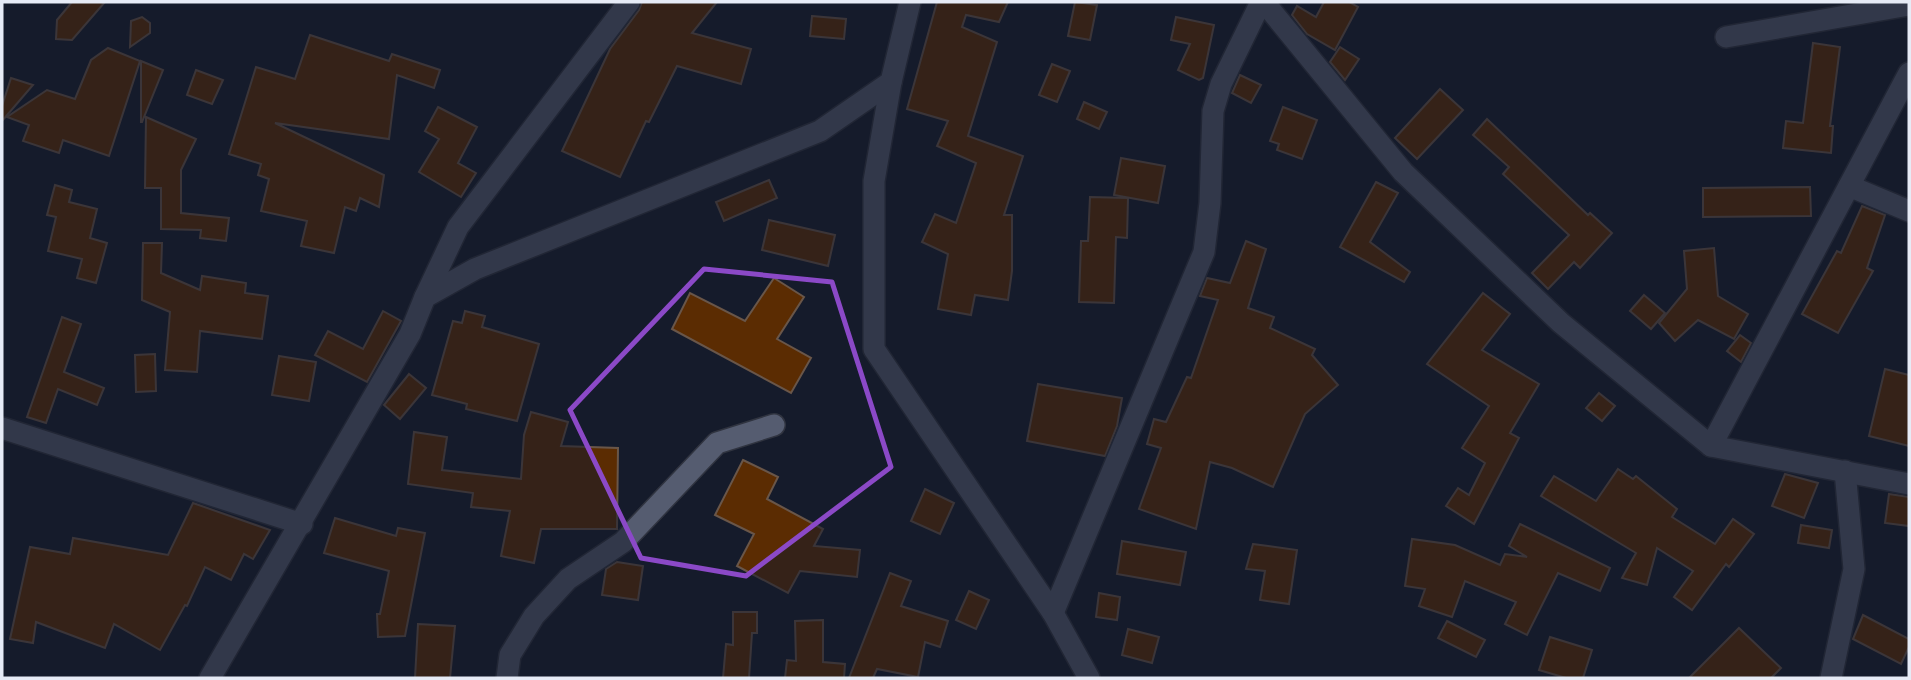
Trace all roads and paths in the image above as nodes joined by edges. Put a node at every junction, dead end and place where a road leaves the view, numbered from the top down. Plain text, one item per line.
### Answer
1 (629, 2) edge
2 (910, 2) edge
3 (1262, 2) edge
4 (1909, 5) edge
5 (1726, 37) dead end
6 (1909, 73) edge
7 (891, 82) junction
8 (1849, 186) junction
9 (1909, 211) edge
10 (425, 297) junction
11 (774, 425) dead end
12 (2, 428) edge
13 (1711, 446) junction
14 (1845, 471) junction
15 (1909, 484) edge
16 (302, 524) junction
17 (1053, 613) junction
18 (210, 678) edge
19 (507, 678) edge
20 (1089, 678) edge
21 (1831, 678) edge

1 - 10 street
2 - 7 street
3 - 13 street
3 - 17 street
4 - 5 street
6 - 8 street
7 - 10 street
7 - 17 street
8 - 9 street
8 - 13 street
10 - 16 street
11 - 19 street
12 - 16 street
13 - 14 street
14 - 15 street
14 - 21 street
16 - 18 street
17 - 20 street

